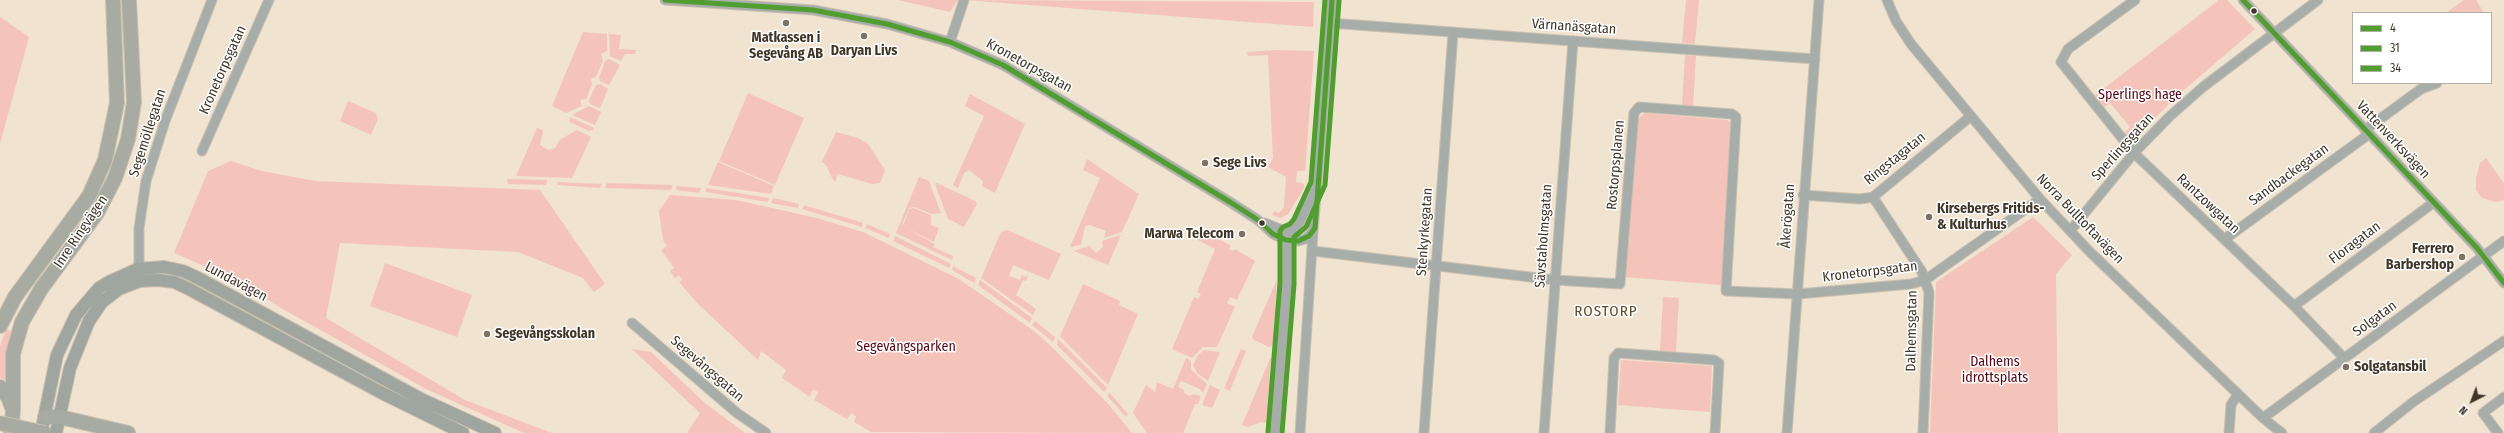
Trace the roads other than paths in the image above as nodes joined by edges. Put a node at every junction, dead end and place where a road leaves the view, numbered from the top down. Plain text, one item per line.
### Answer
1 (113, 0) edge
2 (129, 0) edge
3 (212, 0) edge
4 (269, 0) edge
5 (665, 0) edge
6 (964, 0) edge
7 (1332, 0) edge
8 (1819, 0) edge
9 (1887, 0) edge
10 (2135, 0) edge
11 (2243, 0) edge
12 (2318, 0) edge
13 (737, 2) edge
14 (1330, 23) junction
15 (2273, 32) junction
16 (1453, 33) junction
17 (1573, 41) junction
18 (950, 42) junction
19 (1815, 58) junction
20 (2434, 84) edge
21 (1971, 116) junction
22 (2367, 132) junction
23 (202, 151) dead end
24 (2134, 153) junction
25 (1318, 184) junction
26 (1804, 196) junction
27 (1873, 197) junction
28 (2040, 199) junction
29 (2433, 203) junction
30 (1300, 223) junction
31 (2070, 231) junction
32 (1313, 232) junction
33 (1287, 236) junction
34 (2225, 239) junction
35 (2504, 241) edge
36 (1313, 251) junction
37 (2484, 257) junction
38 (1438, 266) junction
39 (139, 275) junction
40 (1555, 280) junction
41 (1925, 280) junction
42 (2504, 283) edge
43 (1726, 291) joint
44 (1798, 294) junction
45 (2294, 306) junction
46 (632, 323) dead end
47 (0, 326) edge
48 (2504, 341) edge
49 (2344, 358) junction
50 (0, 387) edge
51 (2238, 394) junction
52 (2504, 397) edge
53 (13, 410) junction
54 (45, 417) junction
55 (60, 417) junction
56 (2262, 418) junction
57 (0, 423) edge
58 (11, 433) edge
59 (42, 433) edge
60 (45, 433) edge
61 (56, 433) edge
62 (128, 433) edge
63 (463, 433) edge
64 (495, 433) edge
65 (766, 433) edge
66 (1275, 433) edge
67 (1300, 433) edge
68 (1424, 433) edge
69 (1544, 433) edge
70 (1610, 433) edge
71 (1715, 433) edge
72 (1787, 433) edge
73 (1923, 433) edge
74 (2229, 433) edge
75 (2282, 433) edge
76 (2374, 433) edge
77 (2498, 433) edge

1 - 47 highway, Inre Ringvägen
2 - 53 highway, Inre Ringvägen
3 - 39 street, Segemöllegatan
4 - 23 street, Kronetorpsgatan
5 - 13 street, Kronetorpsgatan
6 - 18 street
7 - 14 street
8 - 19 street, Åkerögatan
9 - 21 street, Norra Bulltoftavägen
10 - 24 street, Rantzowgatan
11 - 15 street, Vattenverksvägen
12 - 15 street, Sperlingsgatan
13 - 18 street, Kronetorpsgatan
14 - 16 street, Värnanäsgatan
14 - 25 street
15 - 22 street, Vattenverksvägen
15 - 24 street, Sperlingsgatan
16 - 17 street, Värnanäsgatan
16 - 38 street, Stenkyrkegatan
17 - 19 street, Värnanäsgatan
17 - 40 street, Sävstaholmsgatan
18 - 33 street, Kronetorpsgatan
19 - 26 street, Åkerögatan
20 - 22 street, Sandbackegatan
21 - 27 street, Ringstagatan
21 - 28 street, Norra Bulltoftavägen
22 - 29 street, Vattenverksvägen
22 - 34 street, Sandbackegatan
24 - 31 street, Sperlingsgatan
24 - 34 street, Rantzowgatan
25 - 30 street
25 - 32 street
26 - 27 street, Ringstagatan
26 - 44 street, Åkerögatan
27 - 41 street, Dalhemsgatan
28 - 31 street, Norra Bulltoftavägen
28 - 41 street, Kronetorpsgatan
29 - 37 street, Vattenverksvägen
29 - 45 street, Floragatan
30 - 32 street
30 - 33 street
31 - 51 street, Norra Bulltoftavägen
32 - 33 street
32 - 36 street
33 - 66 street
34 - 45 street, Rantzowgatan
35 - 37 street, Solgatan
36 - 38 street
36 - 67 street
37 - 42 street, Vattenverksvägen
37 - 49 street, Solgatan
38 - 40 street
38 - 68 street, Stenkyrkegatan
39 - 54 main road, Lundavägen
39 - 55 main road, Lundavägen
39 - 63 main road, Lundavägen
39 - 64 main road, Lundavägen
40 - 43 street, Rostorpsplanen
40 - 69 street, Sävstaholmsgatan
41 - 44 street, Kronetorpsgatan
41 - 73 street, Dalhemsgatan
43 - 44 street, Kronetorpsgatan
44 - 72 street, Åkerögatan
45 - 49 street, Rantzowgatan
46 - 65 street, Segevångsgatan
48 - 76 street
49 - 56 street, Solgatan
50 - 53 highway
51 - 56 street, Norra Bulltoftavägen
51 - 74 street
52 - 77 street
53 - 58 highway, Inre Ringvägen
54 - 55 highway
54 - 59 main road, Lundavägen
55 - 61 main road, Lundavägen
55 - 62 highway
56 - 75 street, Norra Bulltoftavägen
57 - 60 highway, bridge
70 - 71 street

